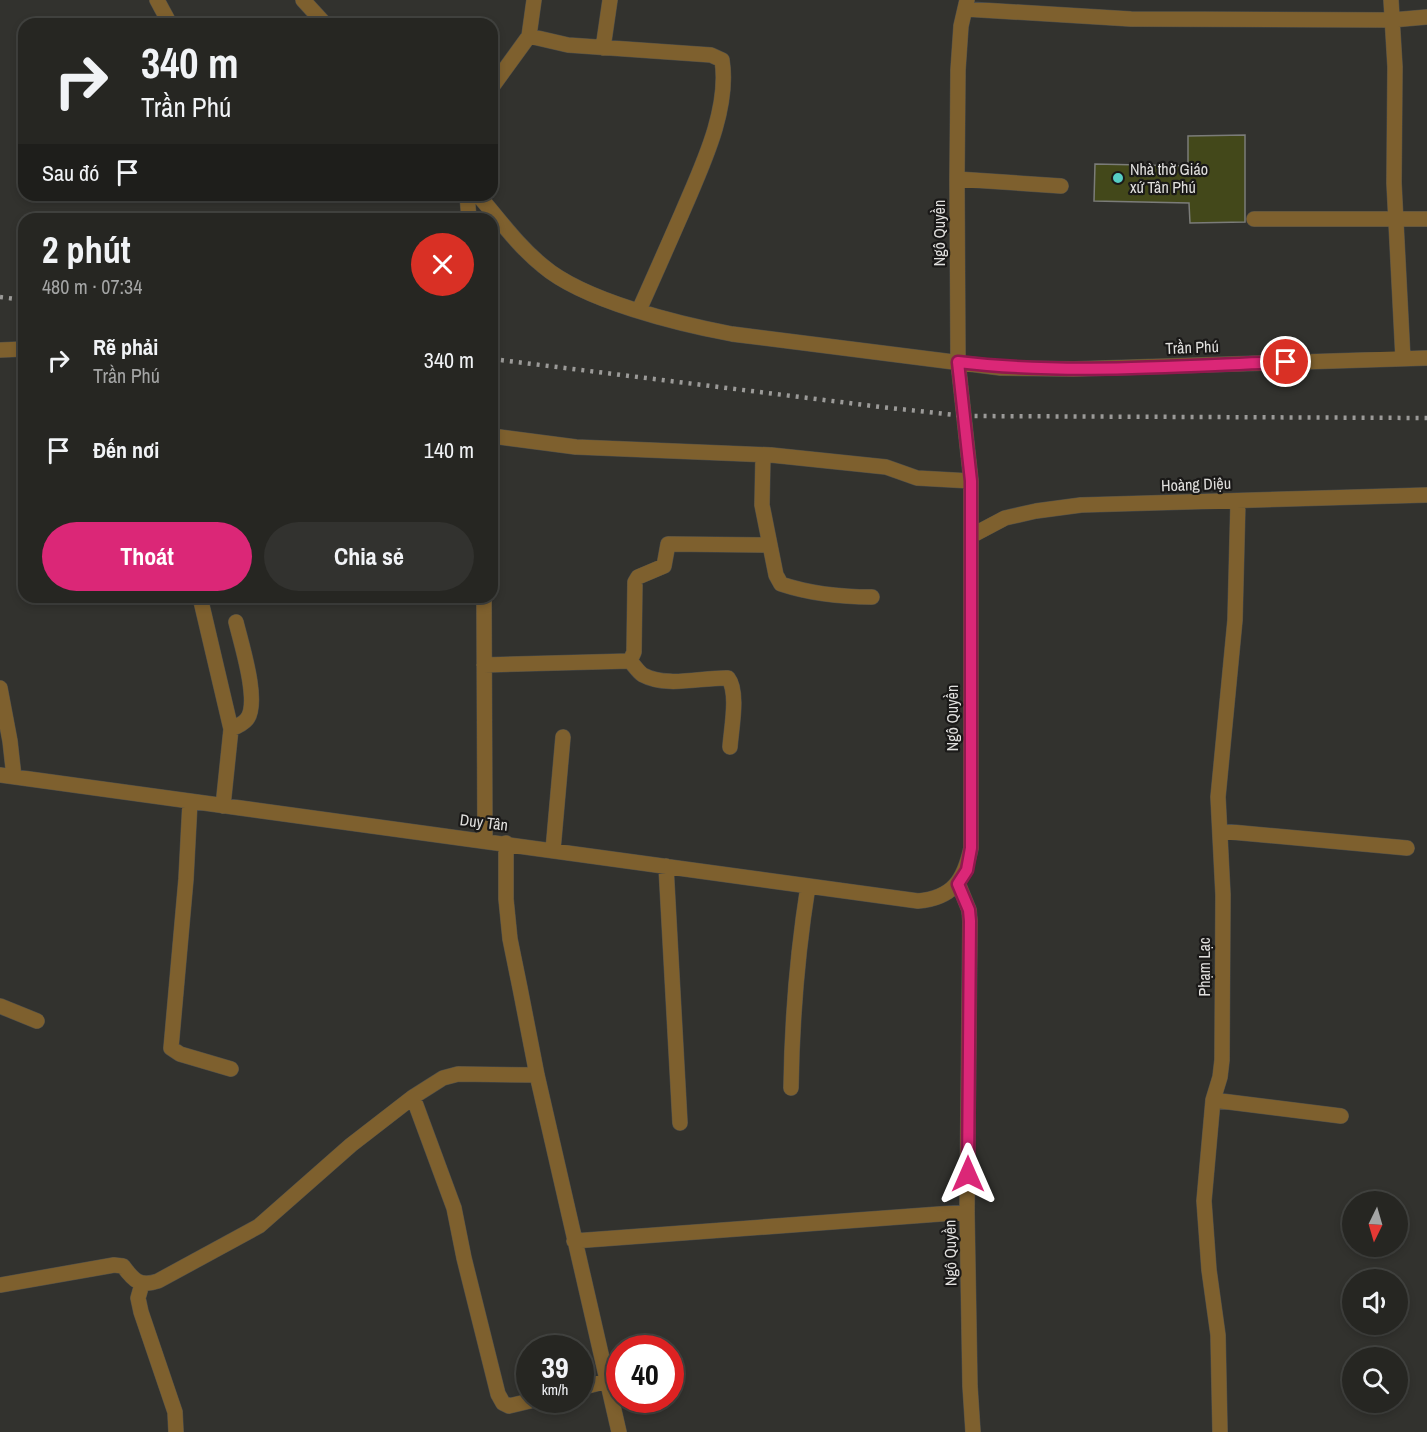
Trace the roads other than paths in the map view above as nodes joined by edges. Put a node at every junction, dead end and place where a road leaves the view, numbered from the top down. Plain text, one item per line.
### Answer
1 (157, 0) edge
2 (303, 0) edge
3 (534, 0) edge
4 (610, 0) edge
5 (1392, 0) edge
6 (966, 4) edge
7 (1427, 17) edge
8 (167, 18) edge
9 (320, 18) edge
10 (1392, 20) junction
11 (529, 36) junction
12 (603, 48) junction
13 (498, 79) edge
14 (957, 179) junction
15 (1061, 186) dead end
16 (484, 201) edge
17 (495, 213) edge
18 (498, 217) edge
19 (1254, 219) dead end
20 (1427, 219) edge
21 (1397, 221) junction
22 (639, 310) junction
23 (18, 349) edge
24 (0, 350) edge
25 (1427, 358) edge
26 (1403, 359) junction
27 (958, 362) junction
28 (498, 437) edge
29 (763, 455) junction
30 (971, 481) junction
31 (1427, 495) edge
32 (1238, 501) junction
33 (971, 536) junction
34 (770, 545) junction
35 (872, 597) dead end
36 (201, 603) edge
37 (484, 603) edge
38 (236, 622) dead end
39 (630, 662) junction
40 (484, 665) junction
41 (0, 688) edge
42 (231, 729) junction
43 (563, 737) dead end
44 (730, 747) dead end
45 (7, 776) edge
46 (190, 802) junction
47 (223, 806) junction
48 (1220, 831) junction
49 (485, 840) junction
50 (506, 843) junction
51 (1407, 848) dead end
52 (553, 850) junction
53 (666, 866) junction
54 (958, 884) junction
55 (808, 886) junction
56 (0, 1006) edge
57 (38, 1021) dead end
58 (231, 1069) dead end
59 (537, 1075) junction
60 (791, 1088) dead end
61 (413, 1097) junction
62 (1214, 1100) junction
63 (1341, 1116) dead end
64 (680, 1123) dead end
65 (967, 1212) junction
66 (574, 1240) junction
67 (142, 1284) junction
68 (0, 1286) edge
69 (606, 1378) edge
70 (516, 1404) edge
71 (614, 1413) edge
72 (176, 1432) edge
73 (619, 1432) edge
74 (973, 1432) edge
75 (1220, 1432) edge

1 - 8 street
2 - 9 street
3 - 11 street
4 - 12 street
5 - 10 street
6 - 10 street
6 - 14 street, Ngô Quyền
7 - 10 street
10 - 21 street
11 - 12 street
11 - 13 street
12 - 22 street
14 - 15 street
14 - 27 street, Ngô Quyền
16 - 17 street, Trần Phú
18 - 22 street, Trần Phú
19 - 21 street
20 - 21 street
21 - 26 street
22 - 27 street, Trần Phú
23 - 24 street
25 - 26 street, Trần Phú
26 - 27 street, Trần Phú
27 - 30 street, Ngô Quyền
28 - 29 street
29 - 30 street
29 - 34 street
30 - 33 street, Ngô Quyền
31 - 32 street, Hoàng Diệu
32 - 33 street, Hoàng Diệu
32 - 48 street, Phạm Lạc
33 - 54 street, Ngô Quyền
34 - 35 street
34 - 39 street
36 - 42 street
37 - 40 street
38 - 42 street
39 - 40 street
39 - 44 street
40 - 49 street
41 - 45 street
42 - 47 street
43 - 52 street
45 - 46 street, Duy Tân
46 - 47 street, Duy Tân
46 - 58 street
47 - 49 street, Duy Tân
48 - 51 street
48 - 62 street, Phạm Lạc
49 - 50 street, Duy Tân
50 - 52 street, Duy Tân
50 - 59 street
52 - 53 street, Duy Tân
53 - 55 street, Duy Tân
53 - 64 street
54 - 55 street, Duy Tân
54 - 65 street, Ngô Quyền
55 - 60 street
56 - 57 street
59 - 61 street
59 - 66 street
61 - 67 street
61 - 70 street
62 - 63 street
62 - 75 street, Phạm Lạc
65 - 66 street
65 - 74 street, Ngô Quyền
66 - 69 street
67 - 68 street
67 - 72 street
71 - 73 street

